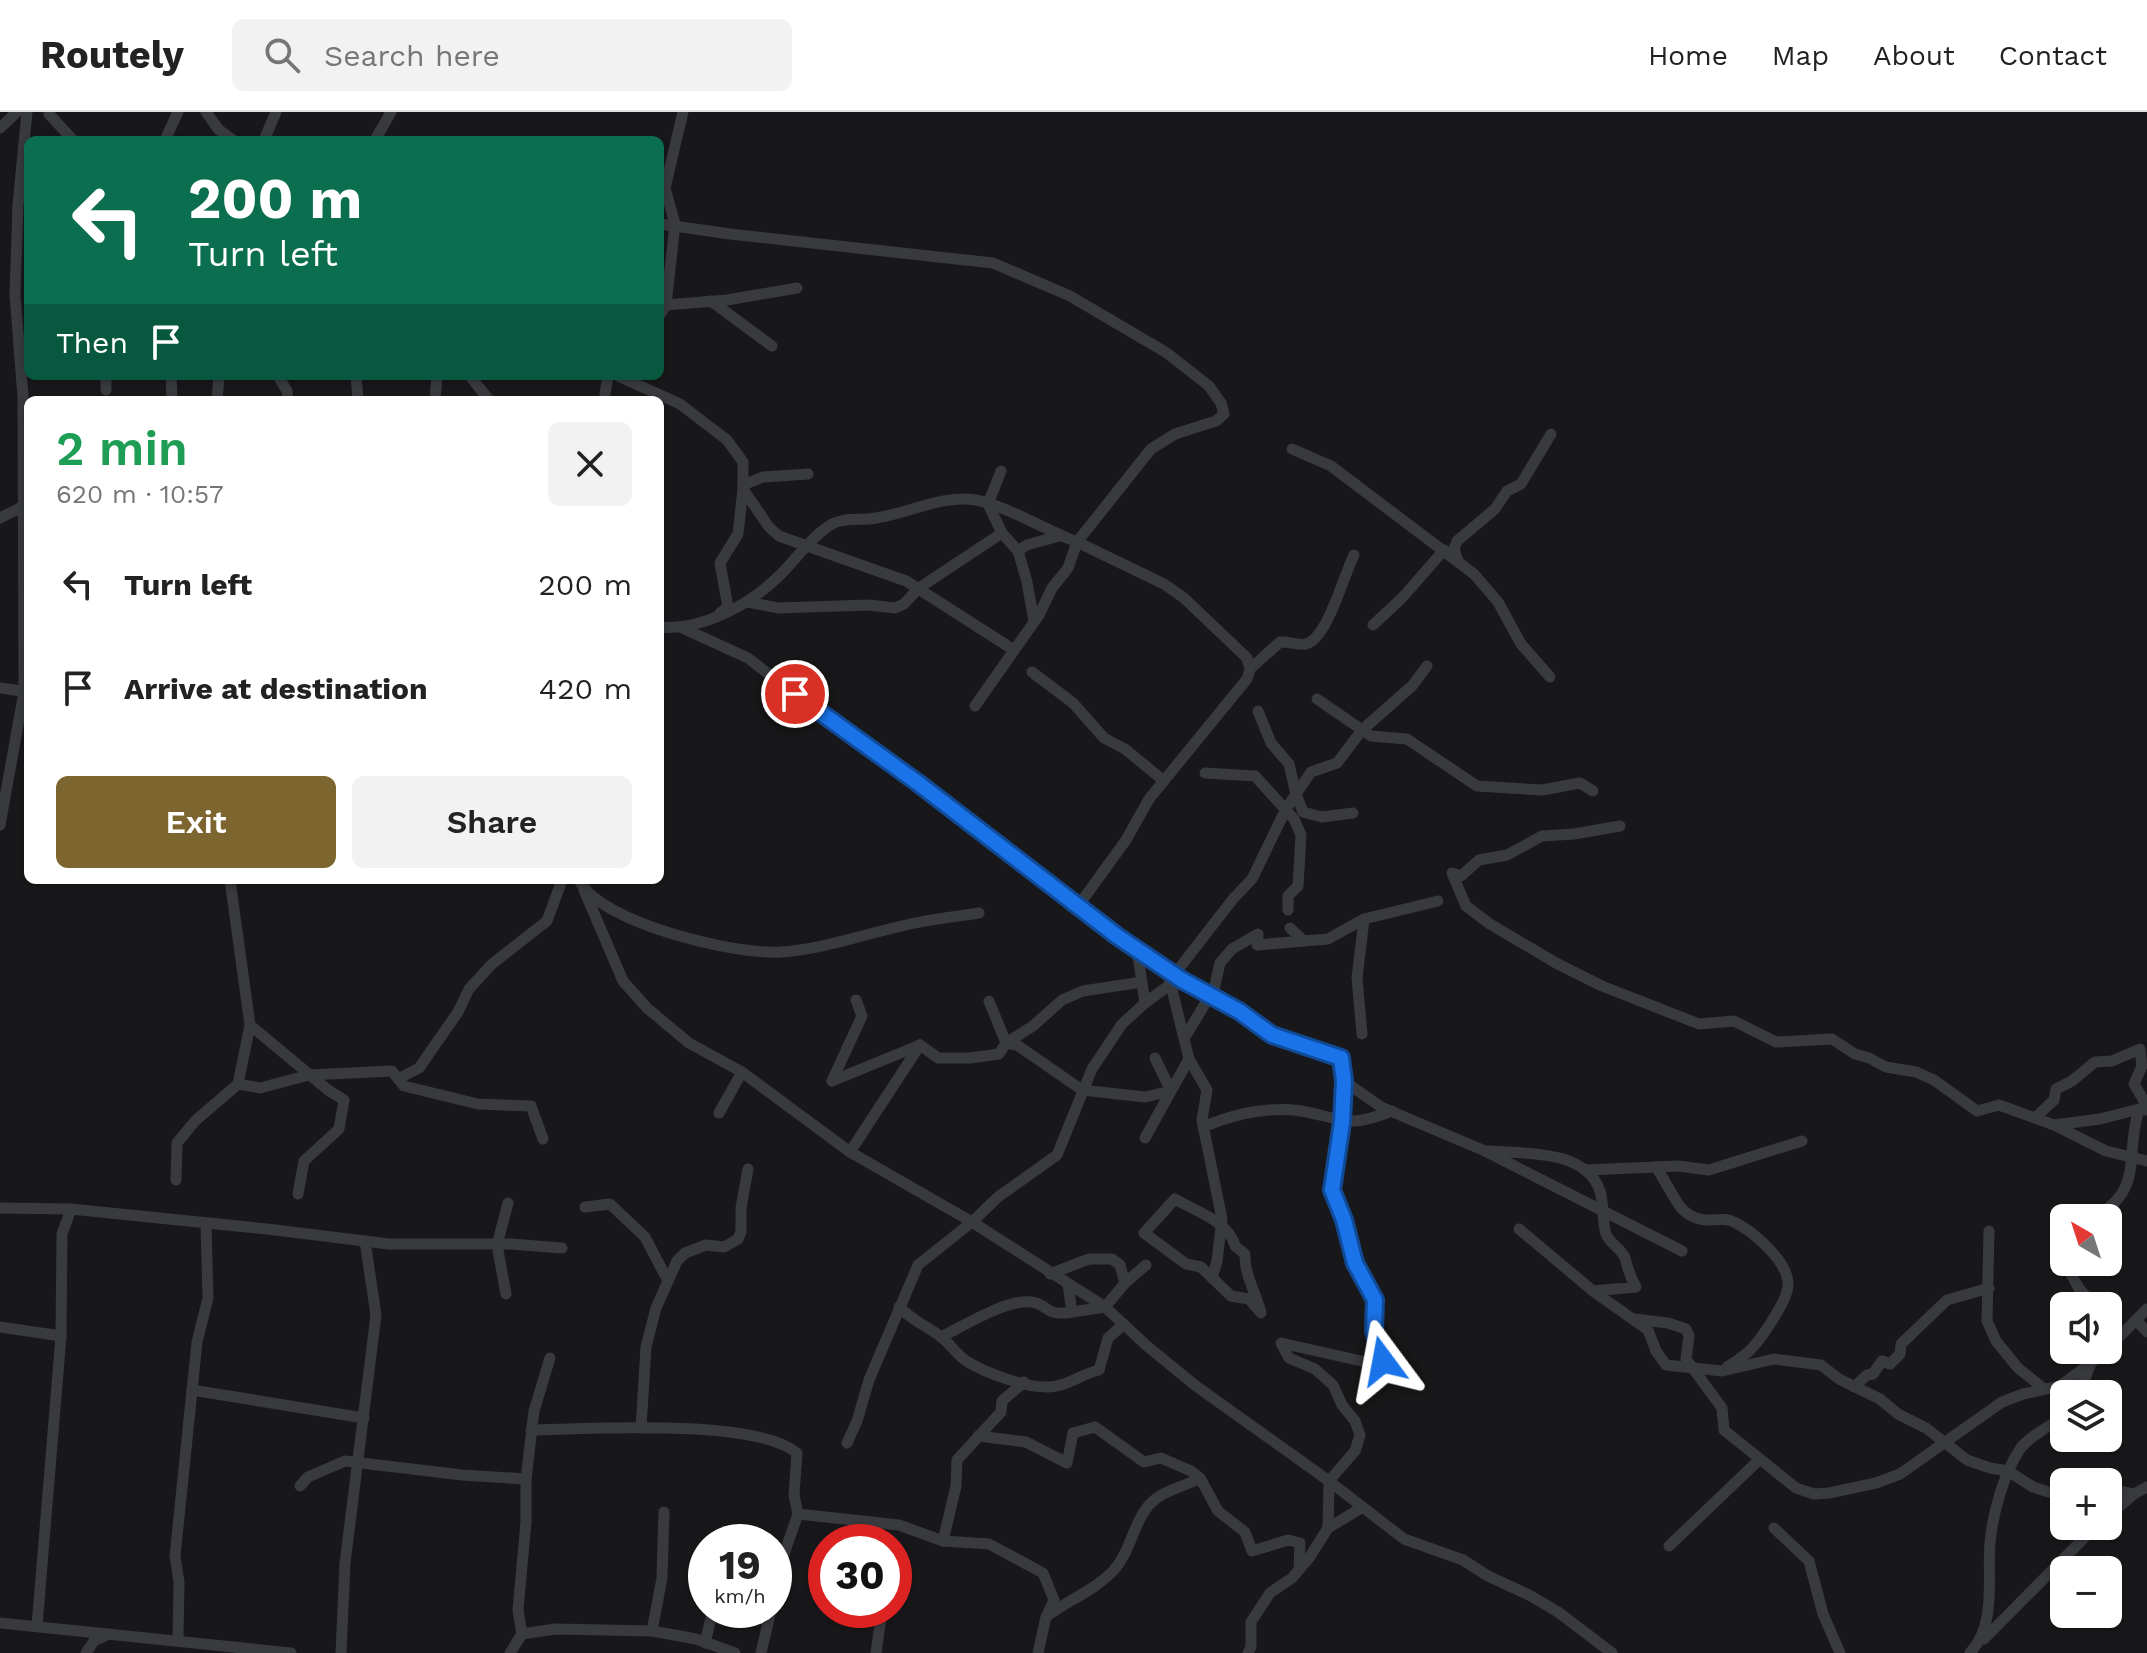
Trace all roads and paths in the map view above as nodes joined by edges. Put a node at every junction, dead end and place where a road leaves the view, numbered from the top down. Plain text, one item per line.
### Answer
1 (17, 112) edge
2 (27, 112) edge
3 (178, 112) edge
4 (206, 112) edge
5 (276, 112) edge
6 (391, 112) edge
7 (683, 112) edge
8 (49, 114) dead end
9 (0, 128) edge
10 (25, 136) edge
11 (69, 136) edge
12 (167, 136) edge
13 (227, 136) edge
14 (266, 136) edge
15 (377, 136) edge
16 (24, 143) edge
17 (664, 199) edge
18 (664, 224) edge
19 (675, 224) junction
20 (797, 288) dead end
21 (711, 301) junction
22 (664, 303) edge
23 (664, 310) edge
24 (772, 346) dead end
25 (106, 380) edge
26 (473, 380) edge
27 (627, 380) edge
28 (106, 390) dead end
29 (486, 396) edge
30 (662, 396) edge
31 (664, 397) edge
32 (24, 418) edge
33 (1551, 434) dead end
34 (1292, 449) dead end
35 (1001, 471) dead end
36 (808, 474) dead end
37 (743, 487) junction
38 (988, 504) junction
39 (24, 506) edge
40 (0, 518) edge
41 (1002, 533) junction
42 (1059, 536) junction
43 (1077, 542) junction
44 (808, 545) junction
45 (1444, 550) junction
46 (1018, 551) junction
47 (1354, 555) dead end
48 (1458, 561) junction
49 (919, 588) junction
50 (747, 602) junction
51 (717, 616) junction
52 (1034, 621) junction
53 (1373, 625) dead end
54 (664, 627) edge
55 (680, 627) junction
56 (1014, 650) junction
57 (1427, 666) dead end
58 (1250, 669) junction
59 (1032, 672) dead end
60 (1550, 677) dead end
61 (0, 688) edge
62 (24, 692) edge
63 (1317, 699) dead end
64 (24, 702) edge
65 (975, 706) dead end
66 (1258, 711) dead end
67 (1362, 730) junction
68 (1205, 773) dead end
69 (1164, 781) junction
70 (1593, 791) dead end
71 (1296, 794) junction
72 (1286, 809) junction
73 (1353, 813) dead end
74 (0, 825) edge
75 (1620, 826) dead end
76 (231, 884) edge
77 (561, 884) edge
78 (581, 885) edge
79 (1084, 898) dead end
80 (1438, 901) dead end
81 (1288, 910) dead end
82 (979, 913) dead end
83 (1364, 919) junction
84 (1290, 928) dead end
85 (1304, 941) junction
86 (1137, 949) junction
87 (1173, 977) junction
88 (1142, 982) junction
89 (1209, 996) junction
90 (856, 1000) dead end
91 (989, 1001) dead end
92 (1145, 1003) junction
93 (250, 1025) junction
94 (1362, 1034) dead end
95 (1185, 1037) junction
96 (1006, 1043) junction
97 (920, 1045) junction
98 (1155, 1058) dead end
99 (1189, 1059) junction
100 (742, 1072) junction
101 (309, 1075) junction
102 (398, 1079) junction
103 (1344, 1081) junction
104 (238, 1084) junction
105 (1082, 1090) junction
106 (1171, 1091) junction
107 (2144, 1108) edge
108 (1392, 1111) junction
109 (719, 1113) dead end
110 (2035, 1118) junction
111 (1342, 1122) junction
112 (2054, 1125) junction
113 (1203, 1127) junction
114 (1145, 1138) dead end
115 (543, 1139) dead end
116 (1802, 1141) dead end
117 (1485, 1151) junction
118 (850, 1152) junction
119 (2134, 1156) junction
120 (2147, 1161) edge
121 (1656, 1167) junction
122 (748, 1169) dead end
123 (1586, 1170) junction
124 (176, 1180) dead end
125 (298, 1194) dead end
126 (508, 1203) dead end
127 (2114, 1204) edge
128 (585, 1207) dead end
129 (0, 1208) edge
130 (71, 1209) junction
131 (1603, 1211) junction
132 (972, 1222) junction
133 (206, 1224) junction
134 (1222, 1225) junction
135 (1519, 1229) dead end
136 (1989, 1231) dead end
137 (365, 1241) junction
138 (497, 1245) junction
139 (562, 1248) dead end
140 (1682, 1251) dead end
141 (657, 1260) junction
142 (677, 1261) junction
143 (1146, 1265) dead end
144 (1050, 1274) junction
145 (1212, 1278) junction
146 (668, 1281) junction
147 (1125, 1283) junction
148 (1068, 1285) junction
149 (1989, 1288) junction
150 (1593, 1291) junction
151 (506, 1294) dead end
152 (899, 1307) junction
153 (1105, 1307) junction
154 (2147, 1309) edge
155 (1072, 1312) junction
156 (1629, 1318) junction
157 (2136, 1320) junction
158 (1124, 1324) junction
159 (0, 1327) edge
160 (2147, 1332) edge
161 (2122, 1334) edge
162 (61, 1336) junction
163 (941, 1337) junction
164 (550, 1358) dead end
165 (2090, 1364) edge
166 (1690, 1366) junction
167 (1722, 1371) junction
168 (1024, 1382) junction
169 (1854, 1387) junction
170 (2043, 1388) junction
171 (192, 1390) junction
172 (364, 1418) junction
173 (2050, 1426) edge
174 (641, 1428) junction
175 (531, 1430) junction
176 (978, 1436) junction
177 (847, 1443) dead end
178 (1945, 1444) junction
179 (1759, 1460) junction
180 (358, 1464) junction
181 (2008, 1471) junction
182 (1200, 1478) junction
183 (526, 1479) junction
184 (1329, 1481) junction
185 (300, 1486) dead end
186 (2147, 1487) edge
187 (2050, 1492) edge
188 (2122, 1492) edge
189 (2134, 1494) junction
190 (2122, 1504) edge
191 (1363, 1507) junction
192 (664, 1512) dead end
193 (798, 1514) junction
194 (1328, 1528) junction
195 (1774, 1528) dead end
196 (792, 1531) edge
197 (2082, 1540) edge
198 (943, 1541) junction
199 (1669, 1546) dead end
200 (1299, 1570) junction
201 (1046, 1617) junction
202 (0, 1623) edge
203 (37, 1626) junction
204 (709, 1628) edge
205 (767, 1628) edge
206 (879, 1628) edge
207 (652, 1631) junction
208 (112, 1633) junction
209 (522, 1634) junction
210 (178, 1640) junction
211 (1981, 1642) junction
212 (705, 1643) junction
213 (232, 1650) edge
214 (86, 1653) edge
215 (291, 1653) edge
216 (341, 1653) edge
217 (510, 1653) edge
218 (735, 1653) edge
219 (761, 1653) edge
220 (876, 1653) edge
221 (1038, 1653) edge
222 (1248, 1653) edge
223 (1612, 1653) edge
224 (1840, 1653) edge
225 (1970, 1653) edge

1 - 9 street
2 - 10 street
3 - 12 street
4 - 13 street
5 - 14 street
6 - 15 street
7 - 17 street
8 - 11 street
16 - 32 street
17 - 19 street
18 - 19 street
19 - 22 street
19 - 43 street
20 - 21 street
21 - 23 street
21 - 24 street
25 - 28 street
26 - 29 street
27 - 30 street
31 - 37 street
33 - 48 street
34 - 45 street
35 - 38 street
36 - 37 street
37 - 44 street
37 - 51 street
38 - 41 street
38 - 42 street
38 - 44 street
39 - 40 street
41 - 46 street
41 - 49 street
42 - 43 street
42 - 46 street
43 - 52 street
43 - 58 street
44 - 49 street
44 - 50 street
45 - 48 street
45 - 53 street
46 - 52 street
47 - 58 street
48 - 60 street
49 - 50 street
49 - 56 street
50 - 51 street
51 - 55 street
52 - 56 street
54 - 55 street
55 - 86 street
56 - 65 street
57 - 67 street
58 - 69 street
59 - 69 street
61 - 62 street
63 - 67 street
64 - 74 street
66 - 71 street
67 - 70 street
67 - 71 street
68 - 72 street
69 - 79 street
71 - 72 street
71 - 73 street
72 - 81 street
72 - 87 street
75 - 110 street
76 - 93 street
77 - 102 street
78 - 82 street
78 - 100 street
80 - 83 street
83 - 85 street
83 - 94 street
84 - 85 street
85 - 89 street
86 - 87 street
86 - 88 street
87 - 89 street
87 - 92 street
87 - 95 street
88 - 92 street
88 - 96 street
89 - 95 street
89 - 103 street
90 - 97 street
91 - 96 street
92 - 105 street
93 - 101 street
93 - 104 street
95 - 99 street
96 - 97 street
96 - 105 street
97 - 118 street
98 - 106 street
99 - 106 street
99 - 113 street
100 - 109 street
100 - 118 street
101 - 102 street
101 - 104 street
101 - 125 street
102 - 115 street
103 - 108 street
103 - 111 street
104 - 124 street
105 - 106 street
105 - 132 street
106 - 114 street
107 - 110 street
107 - 112 street
107 - 119 street
108 - 111 street
108 - 117 street
110 - 112 street
111 - 113 street
111 - 184 street
112 - 119 street
113 - 134 street
116 - 121 street
117 - 123 street
117 - 131 street
118 - 132 street
119 - 120 street
119 - 127 street
121 - 123 street
121 - 167 street
122 - 142 street
123 - 131 street
126 - 138 street
128 - 141 street
129 - 130 street
130 - 133 street
130 - 162 street
131 - 140 street
131 - 150 street
132 - 144 street
132 - 152 street
133 - 137 street
133 - 171 street
134 - 145 street
134 - 145 street
134 - 145 street
135 - 150 street
136 - 149 street
137 - 138 street
137 - 172 street
138 - 139 street
138 - 151 street
141 - 142 street
141 - 146 street
142 - 146 street
143 - 147 street
144 - 147 street
144 - 148 street
146 - 174 street
147 - 153 street
148 - 153 street
148 - 155 street
149 - 169 street
149 - 170 street
150 - 156 street
152 - 163 street
152 - 177 street
153 - 155 street
153 - 158 street
154 - 157 street
155 - 163 street
156 - 166 street
156 - 166 street
157 - 160 street
157 - 161 street
158 - 168 street
158 - 184 street
159 - 162 street
162 - 203 street
163 - 168 street
164 - 175 street
165 - 170 street
166 - 167 street
166 - 179 street
167 - 169 street
168 - 176 street
169 - 178 street
170 - 178 street
171 - 172 street
171 - 210 street
172 - 180 street
173 - 181 street
174 - 175 street
174 - 193 street
175 - 183 street
176 - 182 street
176 - 198 street
178 - 179 street
178 - 181 street
179 - 199 street
180 - 183 street
180 - 185 street
180 - 216 street
181 - 187 street
181 - 211 street
182 - 200 street
182 - 201 street
183 - 209 street
184 - 191 street
184 - 194 street
186 - 189 street
188 - 189 street
189 - 190 street
191 - 194 street
191 - 223 street
192 - 207 street
193 - 196 street
193 - 198 street
194 - 200 street
195 - 224 street
197 - 211 street
198 - 201 street
200 - 222 street
201 - 221 street
202 - 203 street
203 - 208 street
204 - 212 street
205 - 219 street
206 - 220 street
207 - 209 street
207 - 212 street
208 - 210 street
208 - 214 street
209 - 217 street
210 - 213 street
211 - 225 street
212 - 218 street
213 - 215 street

